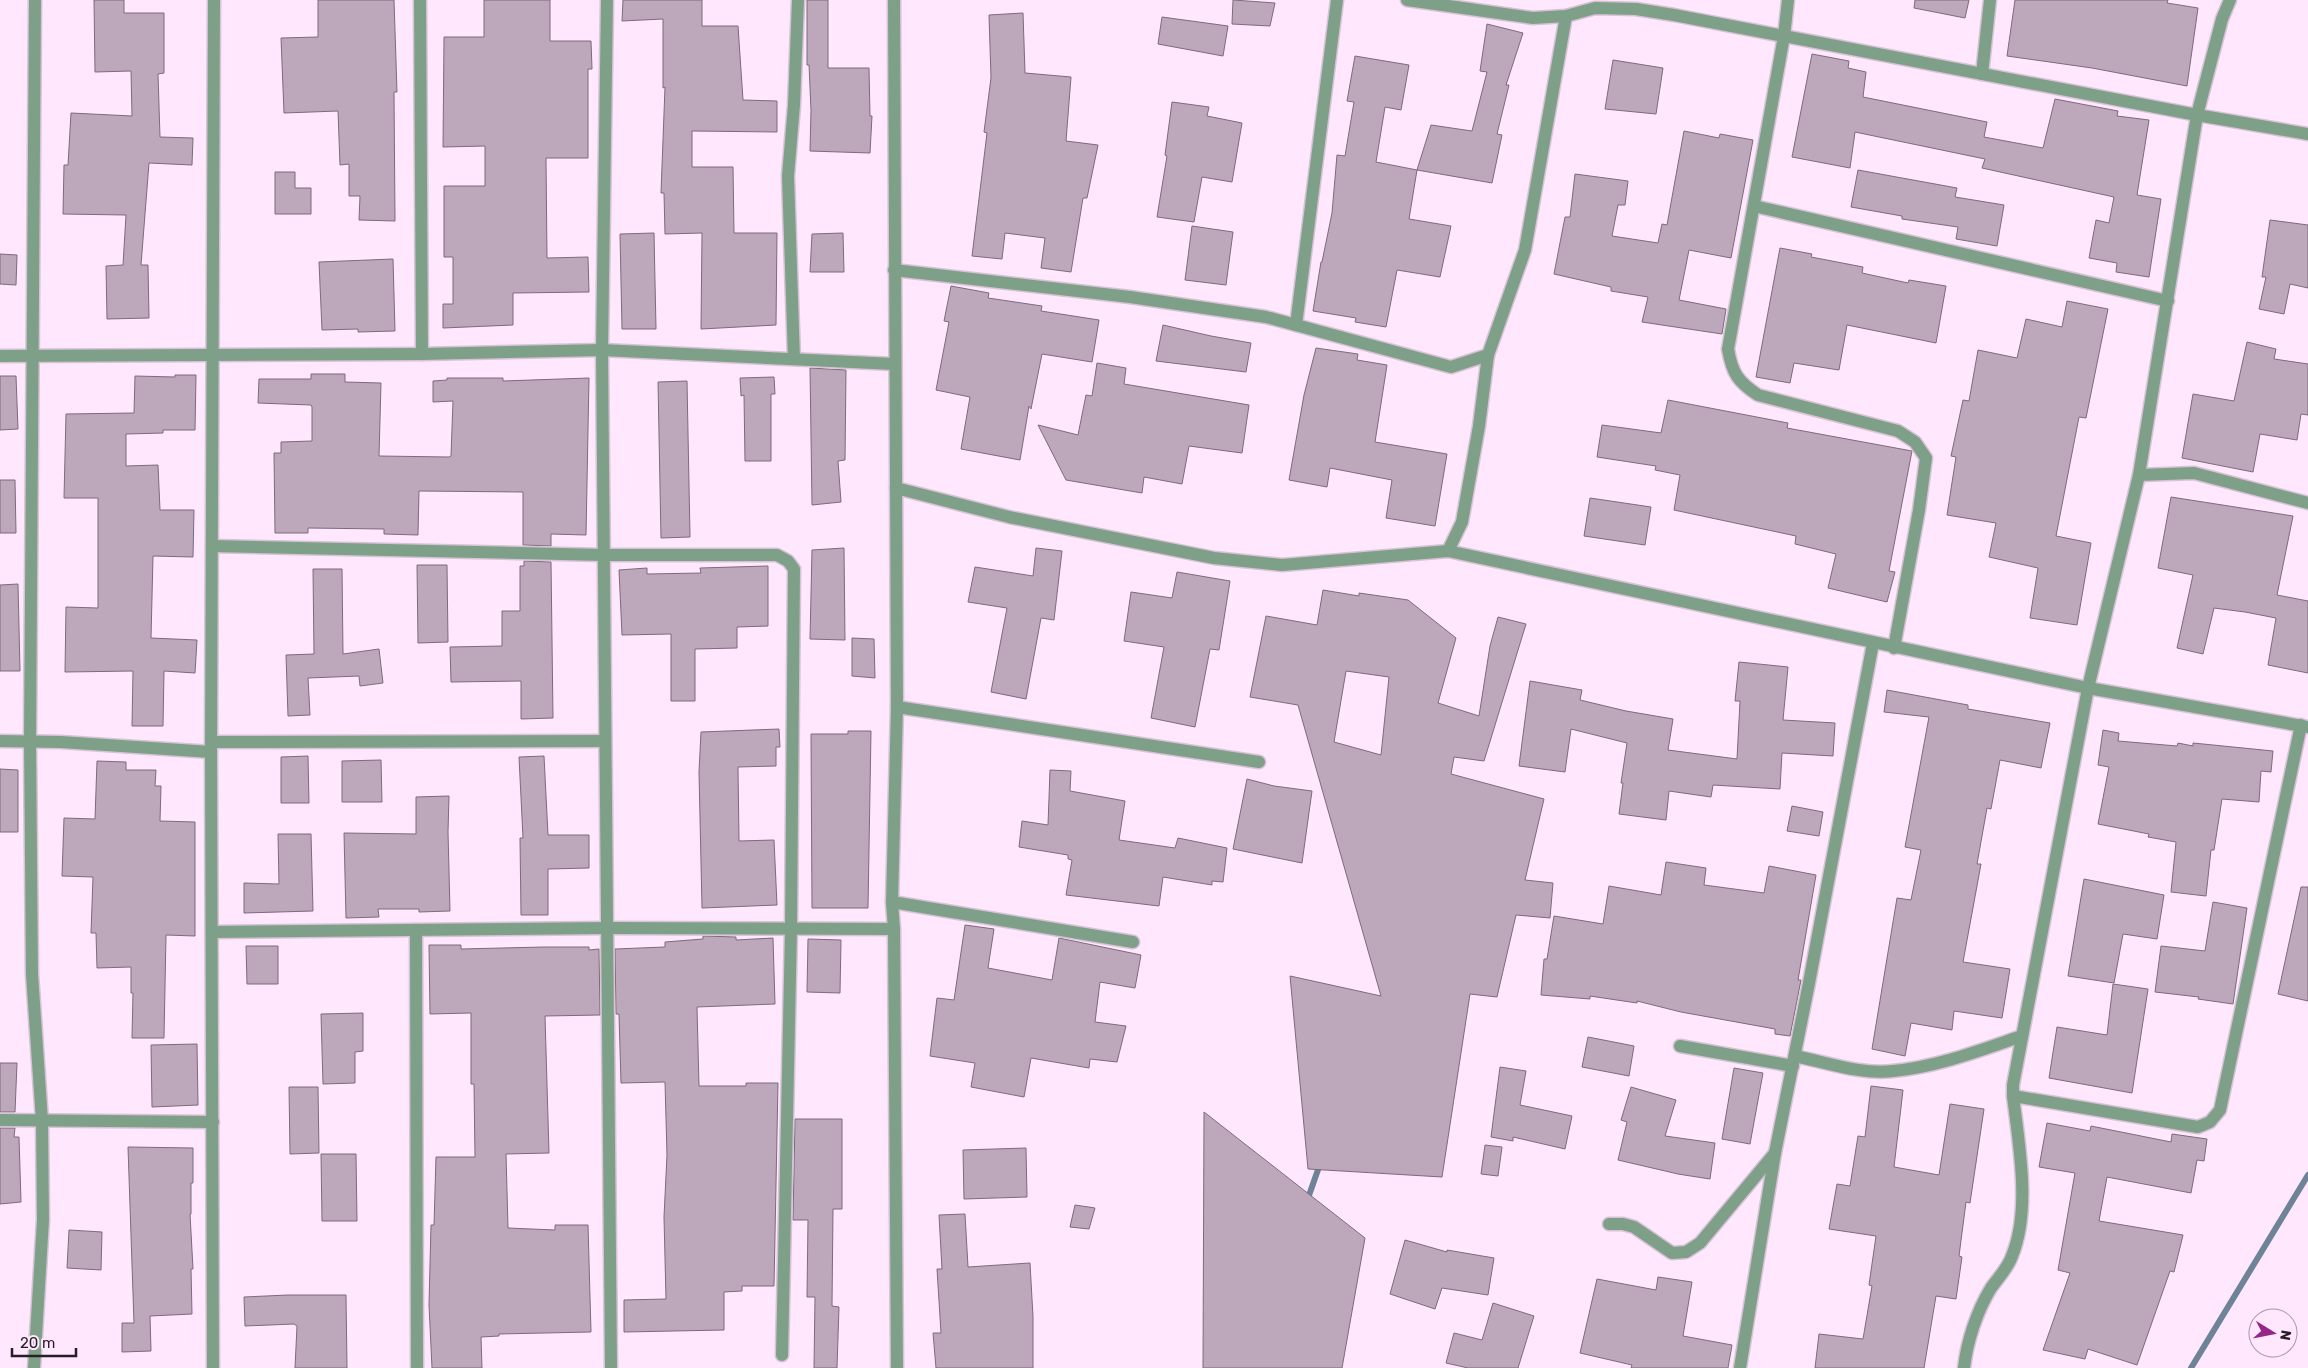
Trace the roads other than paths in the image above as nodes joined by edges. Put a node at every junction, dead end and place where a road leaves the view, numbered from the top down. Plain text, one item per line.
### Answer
1 (35, 0) edge
2 (214, 0) edge
3 (420, 0) edge
4 (606, 0) edge
5 (798, 0) edge
6 (894, 0) edge
7 (1337, 0) edge
8 (1407, 0) edge
9 (1619, 0) edge
10 (1788, 0) edge
11 (1990, 0) edge
12 (2230, 0) edge
13 (1630, 9) junction
14 (1566, 16) junction
15 (1784, 36) junction
16 (1982, 74) junction
17 (2197, 115) junction
18 (2308, 134) edge
19 (1754, 206) junction
20 (894, 270) junction
21 (2168, 301) junction
22 (1296, 325) junction
23 (602, 350) junction
24 (422, 354) junction
25 (1488, 354) junction
26 (0, 356) edge
27 (32, 356) junction
28 (213, 356) junction
29 (794, 359) junction
30 (894, 364) junction
31 (2139, 475) junction
32 (896, 488) junction
33 (2308, 504) edge
34 (212, 546) junction
35 (1448, 550) junction
36 (604, 555) junction
37 (1873, 643) junction
38 (1894, 648) junction
39 (2088, 688) junction
40 (896, 707) junction
41 (2305, 726) edge
42 (0, 741) edge
43 (30, 741) junction
44 (605, 741) junction
45 (211, 747) junction
46 (1259, 762) dead end
47 (892, 902) junction
48 (607, 928) junction
49 (791, 929) junction
50 (894, 929) junction
51 (416, 930) junction
52 (212, 932) junction
53 (1133, 942) dead end
54 (2022, 1036) junction
55 (1680, 1046) dead end
56 (1794, 1061) junction
57 (2013, 1096) junction
58 (0, 1120) edge
59 (42, 1120) junction
60 (213, 1122) junction
61 (1775, 1153) junction
62 (1610, 1224) dead end
63 (782, 1355) dead end
64 (34, 1368) edge
65 (214, 1368) edge
66 (417, 1368) edge
67 (611, 1368) edge
68 (897, 1368) edge
69 (1740, 1368) edge
70 (1964, 1368) edge

1 - 27 street
2 - 28 street
3 - 24 street
4 - 23 street
5 - 29 street
6 - 20 street
7 - 22 street
8 - 14 street
9 - 13 street
10 - 15 street
11 - 16 street
12 - 17 street
13 - 14 street
13 - 15 street
14 - 25 street
15 - 16 street
15 - 19 street
16 - 17 street
17 - 18 street
17 - 21 street
19 - 21 street
19 - 38 street
20 - 22 street
20 - 30 street
21 - 31 street
22 - 25 street
23 - 24 street
23 - 29 street
23 - 36 street
24 - 28 street
25 - 35 street
26 - 27 street
27 - 28 street
27 - 43 street
28 - 34 street
29 - 30 street
30 - 32 street
31 - 33 street
31 - 39 street
32 - 35 street
32 - 40 street
34 - 36 street
34 - 45 street
35 - 37 street
36 - 44 street
36 - 49 street
37 - 38 street
37 - 56 street
38 - 39 street
39 - 41 street
39 - 54 street
40 - 46 street
40 - 47 street
41 - 57 street
42 - 43 street
43 - 45 street
43 - 59 street
44 - 45 street
44 - 48 street
45 - 52 street
47 - 50 street
47 - 53 street
48 - 49 street
48 - 51 street
48 - 67 street
49 - 50 street
49 - 63 street
50 - 68 street
51 - 52 street
51 - 66 street
52 - 60 street
54 - 56 street
54 - 57 street
55 - 56 street
56 - 61 street
57 - 70 street
58 - 59 street
59 - 60 street
59 - 64 street
60 - 65 street
61 - 62 street
61 - 69 street

